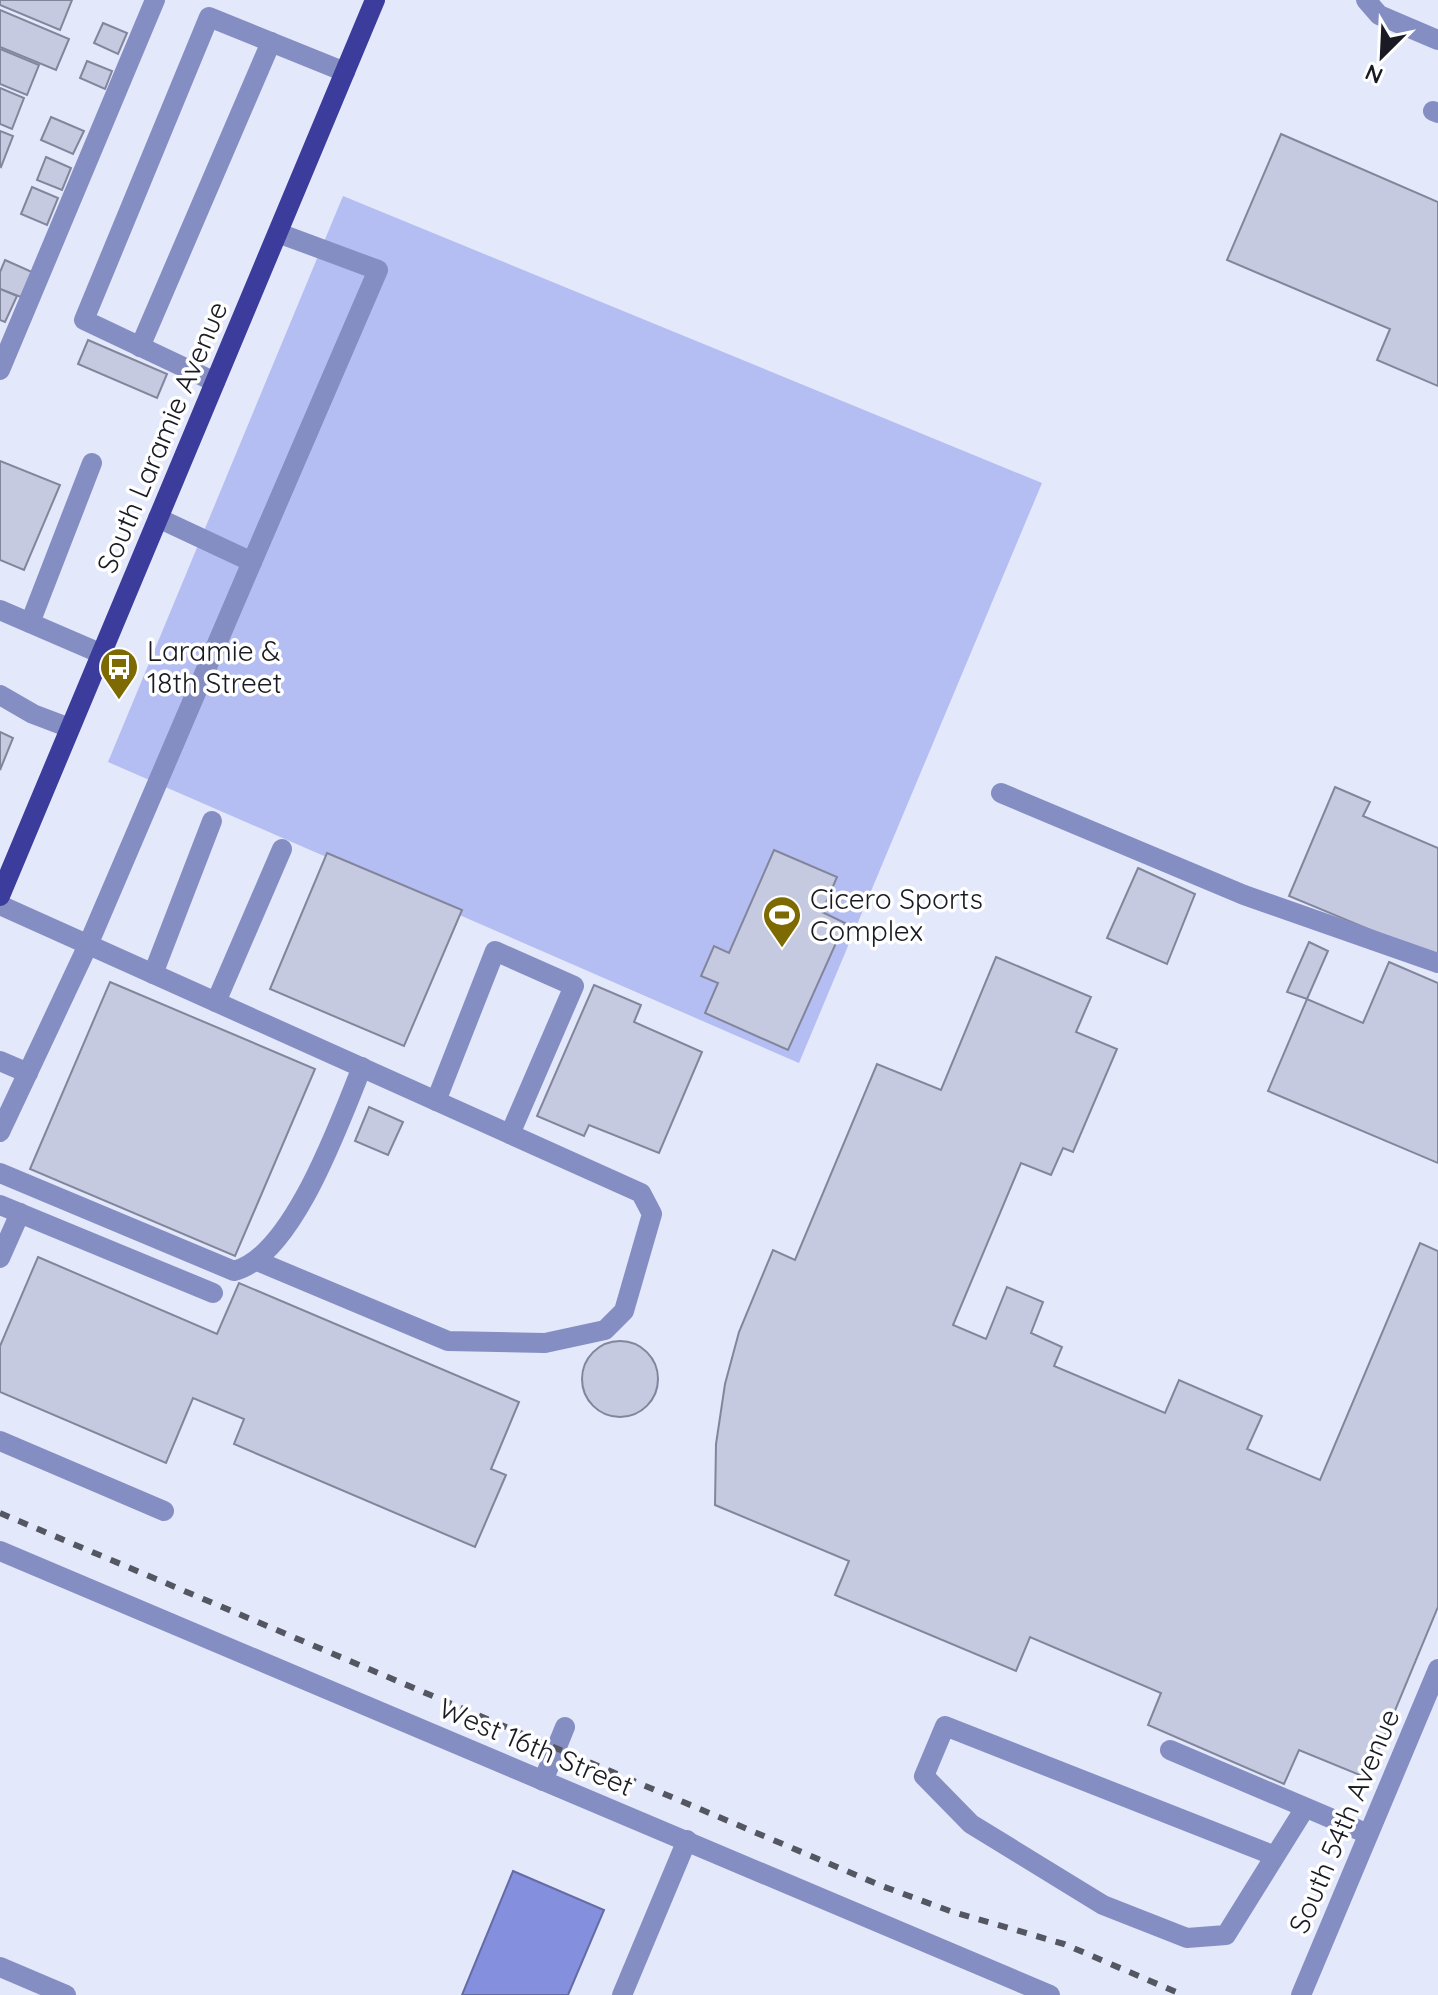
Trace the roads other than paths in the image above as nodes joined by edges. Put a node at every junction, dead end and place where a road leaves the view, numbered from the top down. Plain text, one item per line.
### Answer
1 (155, 0) edge
2 (375, 0) edge
3 (1366, 0) edge
4 (1438, 40) edge
5 (271, 42) junction
6 (345, 72) junction
7 (278, 233) junction
8 (140, 347) junction
9 (0, 370) edge
10 (215, 382) junction
11 (92, 463) dead end
12 (158, 518) junction
13 (252, 562) junction
14 (0, 610) edge
15 (30, 623) junction
16 (102, 654) junction
17 (0, 695) edge
18 (70, 728) junction
19 (1001, 793) dead end
20 (212, 821) dead end
21 (282, 849) dead end
22 (0, 896) edge
23 (0, 905) edge
24 (88, 945) junction
25 (1438, 963) edge
26 (153, 974) junction
27 (216, 1002) junction
28 (0, 1061) edge
29 (362, 1067) junction
30 (28, 1073) junction
31 (436, 1101) junction
32 (0, 1132) edge
33 (510, 1134) junction
34 (0, 1173) edge
35 (0, 1205) edge
36 (20, 1213) junction
37 (0, 1258) edge
38 (257, 1261) junction
39 (213, 1293) dead end
40 (0, 1441) edge
41 (164, 1511) dead end
42 (0, 1551) edge
43 (1438, 1669) edge
44 (565, 1727) dead end
45 (1170, 1750) dead end
46 (543, 1781) junction
47 (1305, 1808) junction
48 (1368, 1834) junction
49 (687, 1840) junction
50 (1275, 1856) junction
51 (0, 1967) edge
52 (66, 1995) edge
53 (622, 1995) edge
54 (1050, 1995) edge
55 (1301, 1995) edge

1 - 9 street
2 - 6 main road, South Laramie Avenue
3 - 4 street
5 - 6 street
5 - 8 street
5 - 8 street
6 - 7 main road, South Laramie Avenue
7 - 10 main road, South Laramie Avenue
7 - 13 street
8 - 10 street
10 - 12 main road, South Laramie Avenue
11 - 15 street
12 - 13 street
12 - 16 main road, South Laramie Avenue
13 - 24 street
14 - 15 street
15 - 16 street
16 - 18 main road, South Laramie Avenue
17 - 18 street
18 - 22 main road, South Laramie Avenue
19 - 25 street
20 - 26 street
21 - 27 street
23 - 24 street
24 - 26 street
24 - 30 street
26 - 27 street
27 - 29 street
28 - 30 street
29 - 31 street
29 - 38 street
30 - 32 street
31 - 33 street
31 - 33 street
33 - 38 street
34 - 38 street
35 - 36 street
36 - 37 street
36 - 39 street
40 - 41 street
42 - 46 street, West 16th Street
43 - 48 street, South 54th Avenue
44 - 46 street
45 - 47 street
46 - 49 street, West 16th Street
47 - 48 street
47 - 50 street
48 - 55 street, South 54th Avenue
49 - 53 street
49 - 54 street, West 16th Street
50 - 50 street
51 - 52 street

